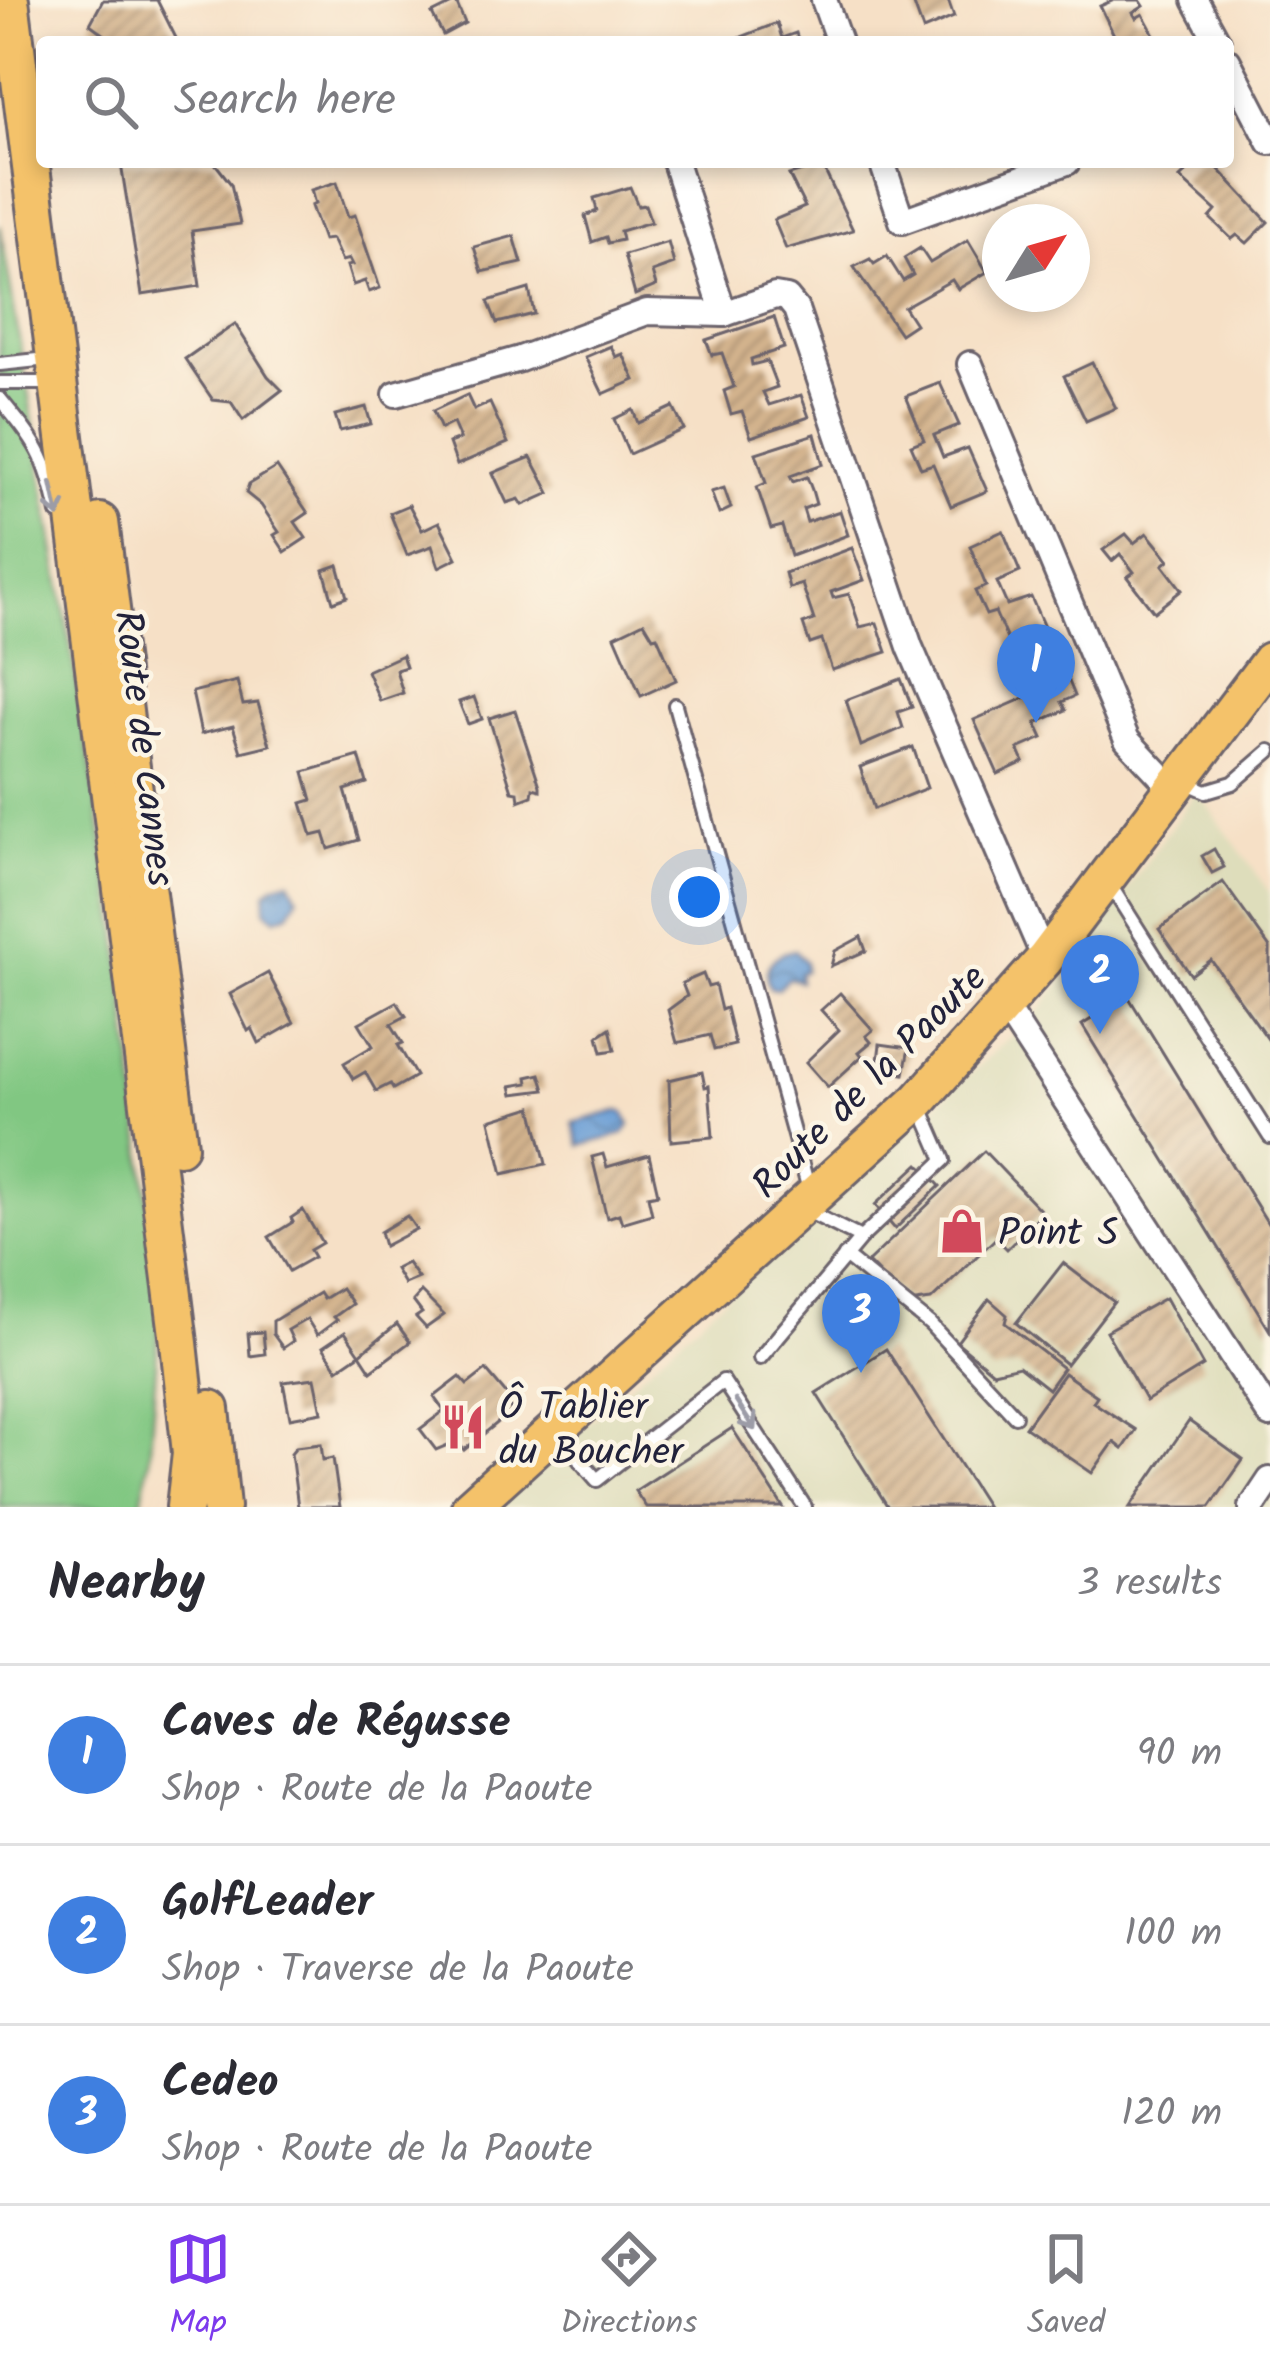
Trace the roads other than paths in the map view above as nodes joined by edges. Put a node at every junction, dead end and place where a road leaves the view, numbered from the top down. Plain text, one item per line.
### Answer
1 (10, 0) edge
2 (31, 0) edge
3 (824, 0) edge
4 (1195, 0) edge
5 (837, 36) edge
6 (1215, 36) edge
7 (32, 59) edge
8 (1234, 73) edge
9 (36, 92) edge
10 (1270, 142) edge
11 (45, 168) edge
12 (46, 168) edge
13 (677, 168) edge
14 (884, 168) edge
15 (1049, 168) edge
16 (724, 314) junction
17 (0, 364) edge
18 (970, 364) dead end
19 (63, 370) junction
20 (0, 383) edge
21 (396, 394) dead end
22 (0, 399) edge
23 (88, 633) junction
24 (1270, 661) edge
25 (122, 686) junction
26 (675, 706) dead end
27 (1270, 751) edge
28 (1178, 785) junction
29 (128, 830) junction
30 (1106, 879) junction
31 (1045, 958) junction
32 (1005, 1006) junction
33 (919, 1100) junction
34 (1270, 1137) edge
35 (807, 1204) junction
36 (860, 1238) junction
37 (845, 1256) junction
38 (760, 1358) dead end
39 (1270, 1415) edge
40 (1016, 1416) dead end
41 (555, 1431) junction
42 (1270, 1480) edge
43 (483, 1503) edge
44 (185, 1507) edge
45 (220, 1507) edge
46 (805, 1507) edge
47 (1252, 1507) edge

1 - 7 main road, Route de Cannes
2 - 7 main road, Route de Cannes
3 - 5 street
4 - 6 street
7 - 9 main road, Route de Cannes
8 - 10 street
11 - 19 main road, Route de Cannes
12 - 25 main road, Route de Cannes
13 - 16 street
14 - 15 street
16 - 21 street
16 - 31 street
17 - 19 lane
18 - 28 street
19 - 20 lane
19 - 23 main road, Route de Cannes
19 - 25 main road
22 -> 23 lane
23 - 29 main road, Route de Cannes
24 - 28 main road, Route de la Paoute
25 - 29 main road, Route de Cannes
26 - 35 lane
27 - 28 lane
28 - 30 main road, Route de la Paoute
29 - 44 main road, Route de Cannes
29 - 45 main road, Route de Cannes
30 - 31 main road, Route de la Paoute
30 - 34 lane
31 - 32 main road, Route de la Paoute
32 - 33 main road, Route de la Paoute
32 - 39 street
33 - 35 main road, Route de la Paoute
33 - 36 lane
35 - 36 lane
35 - 41 main road, Route de la Paoute
36 - 37 lane
37 - 38 lane
37 - 40 lane
41 - 43 main road, Route de la Paoute
41 -> 46 lane
42 - 47 street

